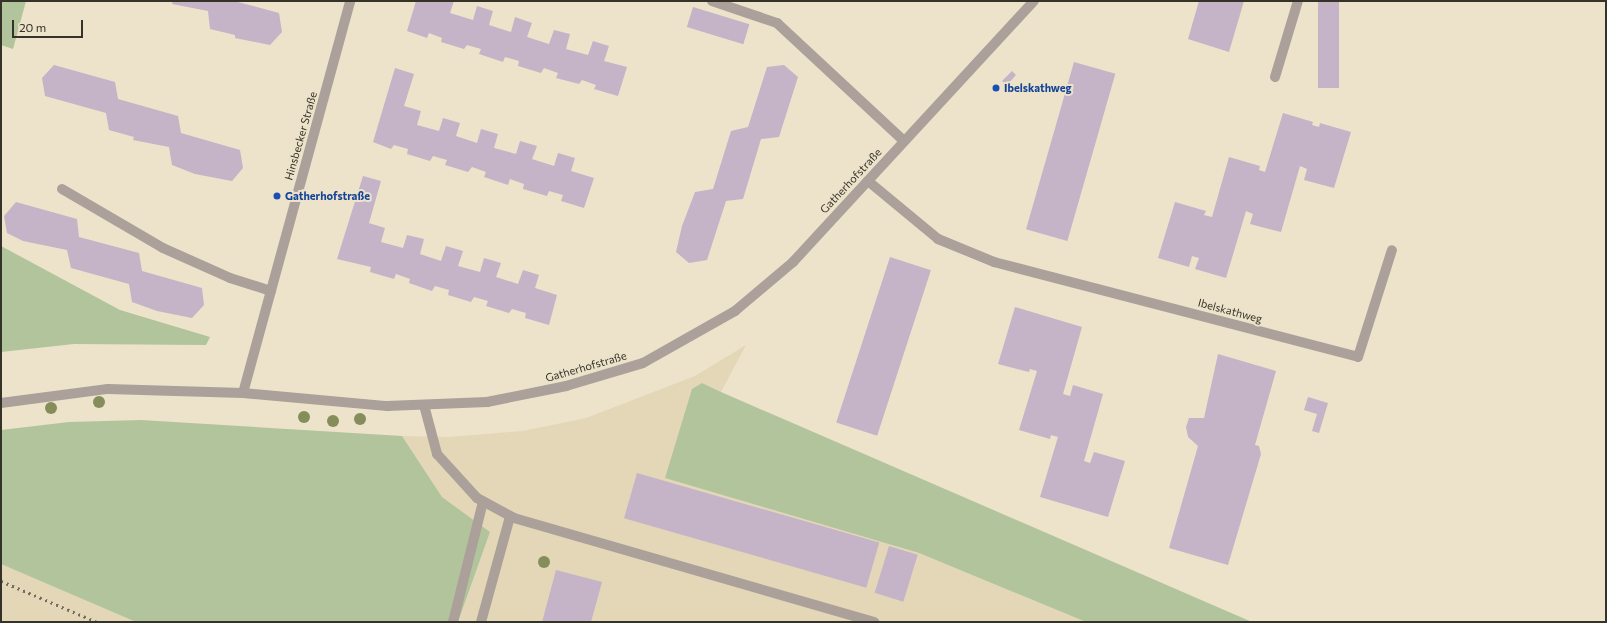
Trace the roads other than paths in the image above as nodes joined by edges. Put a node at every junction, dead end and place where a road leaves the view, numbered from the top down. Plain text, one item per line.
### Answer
1 (350, 1) edge
2 (712, 1) edge
3 (1034, 1) edge
4 (1298, 1) edge
5 (1275, 77) dead end
6 (904, 140) junction
7 (868, 181) junction
8 (62, 189) dead end
9 (1392, 250) dead end
10 (271, 291) junction
11 (243, 393) junction
12 (1, 403) edge
13 (424, 405) junction
14 (483, 502) junction
15 (510, 517) junction
16 (452, 622) edge
17 (482, 622) edge
18 (874, 622) edge

1 - 10 street, Hinsbecker Straße
2 - 6 street
3 - 6 street, Gatherhofstraße
4 - 5 street
6 - 7 street, Gatherhofstraße
7 - 9 street, Ibelskathweg
7 - 13 street, Gatherhofstraße
8 - 10 street
10 - 11 street, Hinsbecker Straße
11 - 12 street, Gatherhofstraße
11 - 13 street, Gatherhofstraße
13 - 14 street
14 - 15 street
14 - 16 street
15 - 17 street
15 - 18 street

